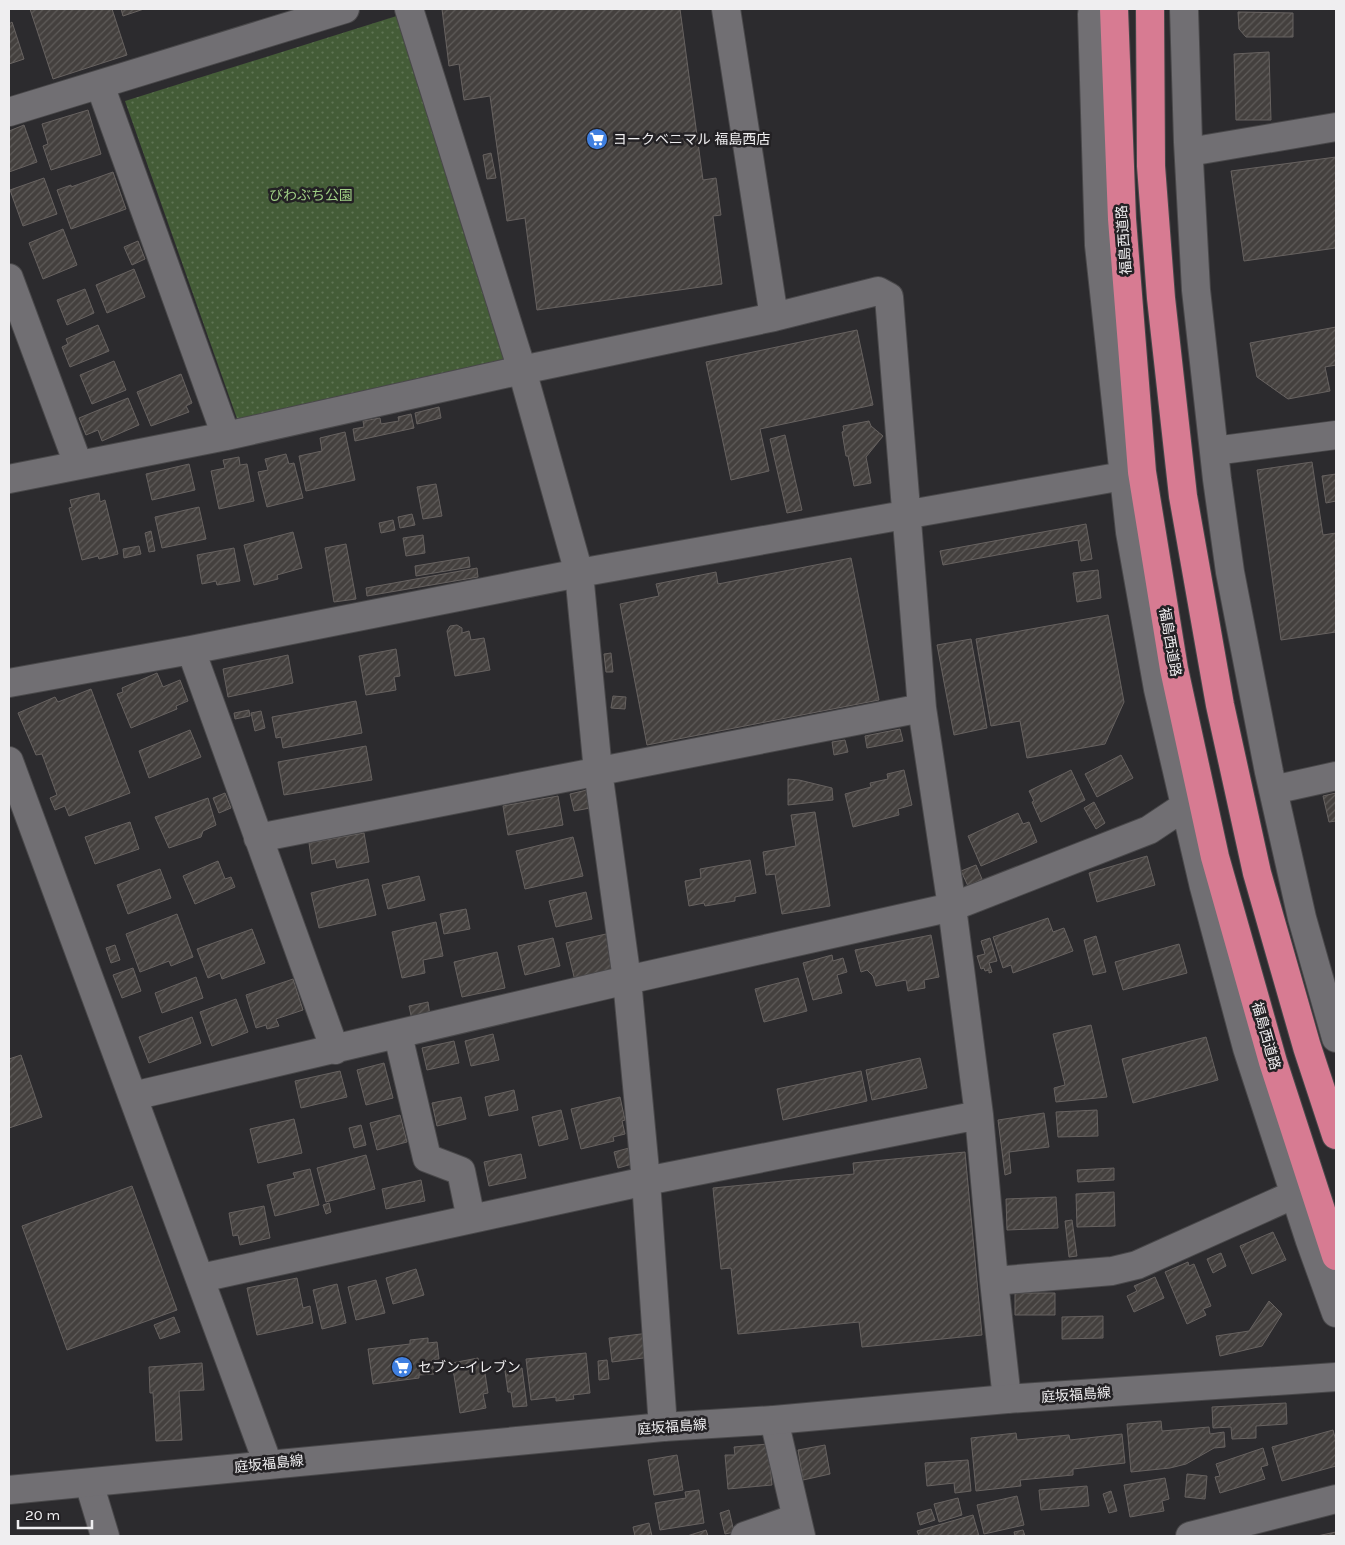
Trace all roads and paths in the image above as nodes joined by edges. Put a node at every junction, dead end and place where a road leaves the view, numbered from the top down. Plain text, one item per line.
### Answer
1 (345, 9) edge
2 (409, 9) edge
3 (726, 9) edge
4 (1095, 9) edge
5 (1114, 9) edge
6 (1150, 9) edge
7 (1184, 9) edge
8 (100, 85) junction
9 (9, 112) edge
10 (1336, 127) edge
11 (1188, 152) junction
12 (9, 278) edge
13 (774, 317) junction
14 (522, 370) junction
15 (226, 436) junction
16 (1336, 436) edge
17 (1214, 451) junction
18 (78, 464) junction
19 (1123, 476) junction
20 (9, 479) edge
21 (907, 514) junction
22 (579, 573) junction
23 (191, 650) junction
24 (9, 683) edge
25 (922, 708) junction
26 (9, 761) edge
27 (598, 771) junction
28 (1336, 776) edge
29 (1274, 790) junction
30 (1186, 806) junction
31 (258, 838) junction
32 (952, 907) junction
33 (627, 980) junction
34 (398, 1035) junction
35 (1336, 1038) edge
36 (335, 1050) junction
37 (133, 1096) junction
38 (979, 1114) junction
39 (1336, 1135) edge
40 (646, 1181) junction
41 (1295, 1194) junction
42 (471, 1219) junction
43 (1336, 1256) edge
44 (201, 1278) junction
45 (994, 1281) junction
46 (1336, 1313) edge
47 (1336, 1376) edge
48 (1007, 1399) junction
49 (774, 1420) junction
50 (663, 1427) junction
51 (268, 1464) junction
52 (89, 1483) junction
53 (9, 1490) edge
54 (1336, 1499) edge
55 (798, 1527) edge
56 (106, 1536) edge
57 (745, 1536) edge
58 (1190, 1536) edge

1 - 8 street
2 - 14 street
3 - 13 street
4 - 19 street
5 - 43 highway, 福島西道路
6 - 39 highway
7 - 11 street
8 - 9 street
8 - 15 street
10 - 11 street
11 - 17 street
12 - 18 street
13 - 14 street
13 - 21 street
14 - 15 street
14 - 22 street
15 - 18 street
16 - 17 street
17 - 29 street
18 - 20 street
19 - 21 street
19 - 30 street
21 - 22 street
21 - 25 street
22 - 23 street
22 - 27 street
23 - 24 street
23 - 31 street
25 - 27 street
25 - 32 street
26 - 37 street
27 - 31 street
27 - 33 street
28 - 29 street
29 - 35 street
30 - 32 street
30 - 41 street
31 - 36 street
32 - 33 street
32 - 38 street
33 - 34 street
33 - 40 street
34 - 36 street
34 - 42 street
36 - 37 street
37 - 44 street
38 - 40 street
38 - 45 street
40 - 42 street
40 - 50 street
41 - 45 street
41 - 46 street
42 - 44 street
44 - 51 street
45 - 48 street
47 - 48 street, 庭坂福島線
48 - 49 street, 庭坂福島線
49 - 50 street, 庭坂福島線
49 - 55 street
50 - 51 street, 庭坂福島線
51 - 52 street, 庭坂福島線
52 - 53 street, 庭坂福島線
52 - 56 street
54 - 58 street
55 - 57 street

